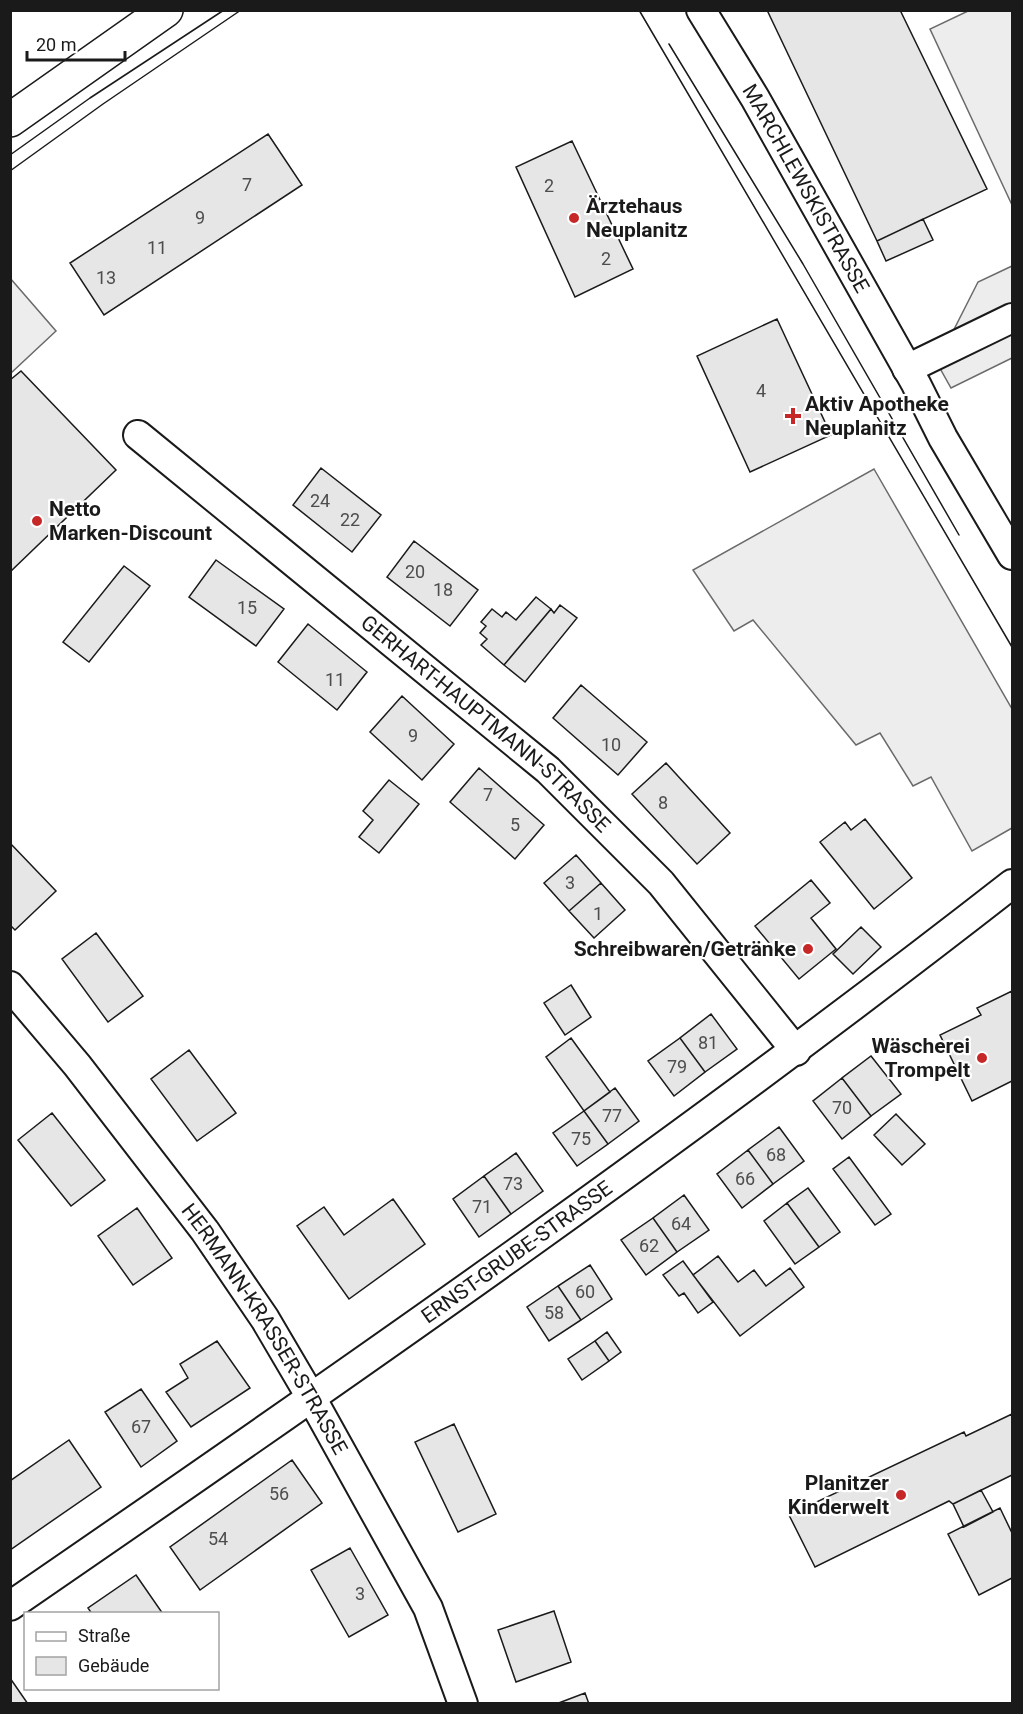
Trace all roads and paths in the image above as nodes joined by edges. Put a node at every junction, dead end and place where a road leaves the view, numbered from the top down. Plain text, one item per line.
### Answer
1 (166, 10) edge
2 (700, 10) edge
3 (10, 120) edge
4 (1012, 318) edge
5 (908, 369) junction
6 (138, 435) dead end
7 (1012, 555) edge
8 (1012, 884) edge
9 (10, 986) edge
10 (796, 1051) junction
11 (312, 1399) junction
12 (10, 1606) edge
13 (463, 1704) edge

1 - 3 street
2 - 5 street, MARCHLEWSKISTRASSE
4 - 5 street
5 - 7 street, MARCHLEWSKISTRASSE
6 - 10 street, GERHART-HAUPTMANN-STRASSE
8 - 10 street, ERNST-GRUBE-STRASSE
9 - 11 street, HERMANN-KRASSER-STRASSE
10 - 11 street, ERNST-GRUBE-STRASSE
11 - 12 street, ERNST-GRUBE-STRASSE
11 - 13 street, HERMANN-KRASSER-STRASSE

